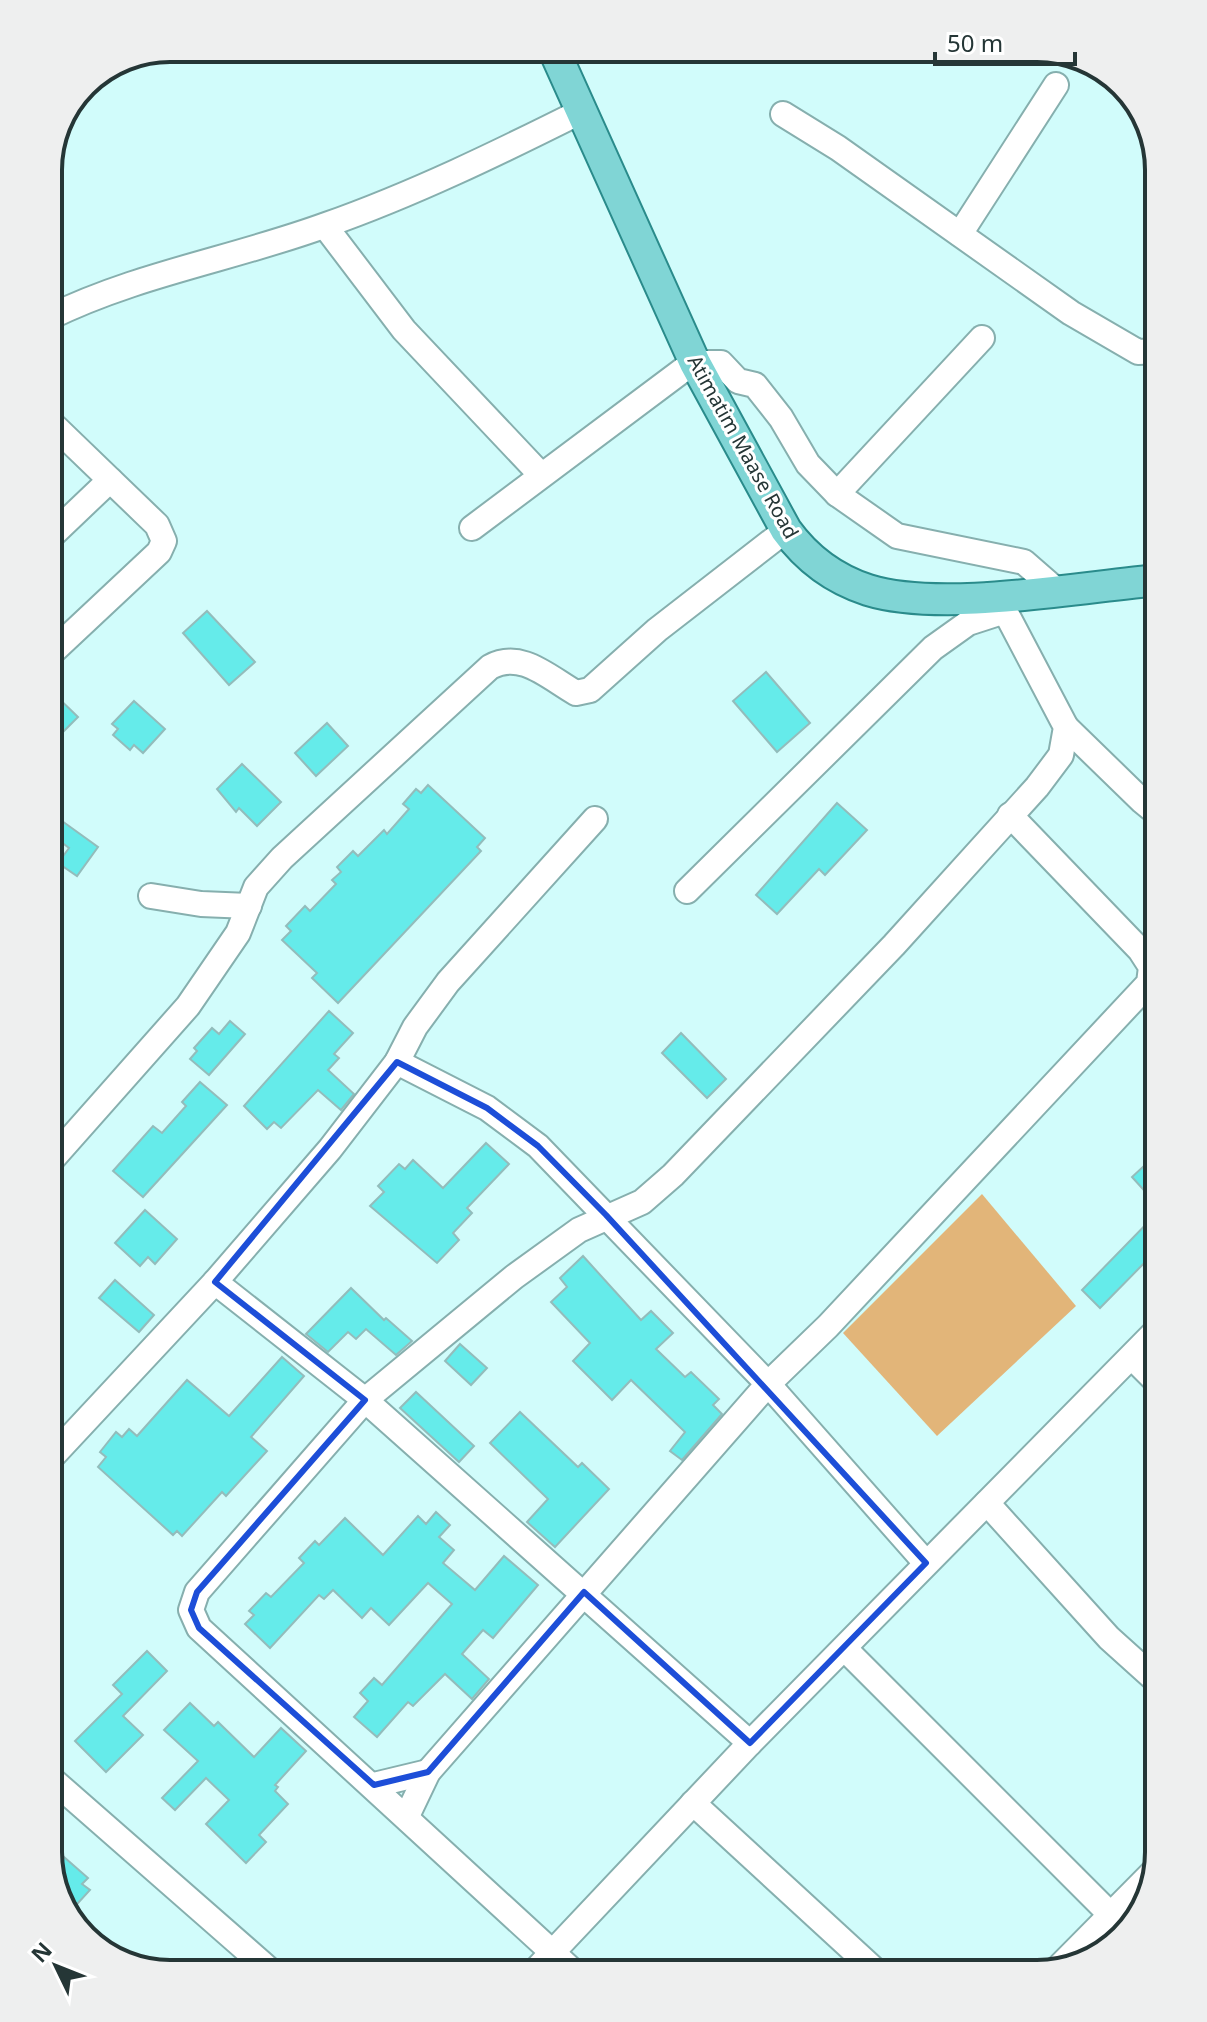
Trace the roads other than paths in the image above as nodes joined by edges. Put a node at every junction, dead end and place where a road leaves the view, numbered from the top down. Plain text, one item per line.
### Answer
1 (559, 62) edge
2 (1056, 85) dead end
3 (582, 111) junction
4 (783, 114) dead end
5 (325, 226) junction
6 (960, 234) junction
7 (62, 311) edge
8 (982, 338) dead end
9 (1145, 352) edge
10 (695, 363) junction
11 (62, 434) edge
12 (541, 475) junction
13 (110, 480) junction
14 (837, 494) junction
15 (62, 526) edge
16 (472, 528) dead end
17 (786, 530) junction
18 (1145, 581) edge
19 (1055, 589) junction
20 (998, 603) junction
21 (62, 643) edge
22 (1066, 727) junction
23 (1145, 803) edge
24 (1010, 815) junction
25 (595, 819) dead end
26 (687, 891) dead end
27 (151, 896) dead end
28 (249, 906) junction
29 (1145, 958) edge
30 (1145, 987) edge
31 (397, 1062) junction
32 (62, 1148) edge
33 (606, 1215) junction
34 (215, 1282) junction
35 (1145, 1344) edge
36 (1133, 1358) junction
37 (1145, 1370) edge
38 (768, 1384) junction
39 (365, 1400) junction
40 (62, 1446) edge
41 (987, 1503) junction
42 (926, 1563) junction
43 (584, 1592) junction
44 (845, 1649) junction
45 (1145, 1670) edge
46 (750, 1743) junction
47 (428, 1772) junction
48 (374, 1785) junction
49 (62, 1788) edge
50 (693, 1803) junction
51 (407, 1816) junction
52 (1133, 1902) edge
53 (1122, 1918) edge
54 (1118, 1924) edge
55 (1114, 1927) edge
56 (1084, 1950) edge
57 (554, 1952) junction
58 (258, 1960) edge
59 (546, 1960) edge
60 (562, 1960) edge
61 (864, 1960) edge

1 - 3 main road, Atimatim Maase Road
2 - 6 street
3 - 5 street
3 - 10 main road, Atimatim Maase Road
4 - 6 street
5 - 7 street
5 - 12 street
6 - 9 street
8 - 14 street
10 - 12 street
10 - 14 street
10 - 17 main road, Atimatim Maase Road
11 - 13 street
12 - 16 street
13 - 15 street
13 - 21 street
14 - 19 street
17 - 20 main road, Atimatim Maase Road
17 - 28 street
18 - 19 main road, Atimatim Maase Road
19 - 20 main road, Atimatim Maase Road
20 - 22 street
20 - 26 street
22 - 23 street
22 - 24 street
24 - 29 street
24 - 33 street
25 - 31 street
27 - 28 street
28 - 32 street
30 - 38 street
31 - 33 street
31 - 34 street
33 - 38 street
33 - 39 street
34 - 39 street
34 - 40 street
35 - 36 street
36 - 37 street
36 - 41 street
38 - 42 street
38 - 43 street
39 - 43 street
39 - 48 street
41 - 42 street
41 - 45 street
42 - 44 street
43 - 46 street
43 - 47 street
44 - 46 street
44 - 54 street
46 - 50 street
47 - 48 street
47 - 51 street
48 - 51 street
49 - 58 street
50 - 57 street
50 - 61 street
51 - 57 street
52 - 53 street
55 - 56 street
57 - 59 street
57 - 60 street

